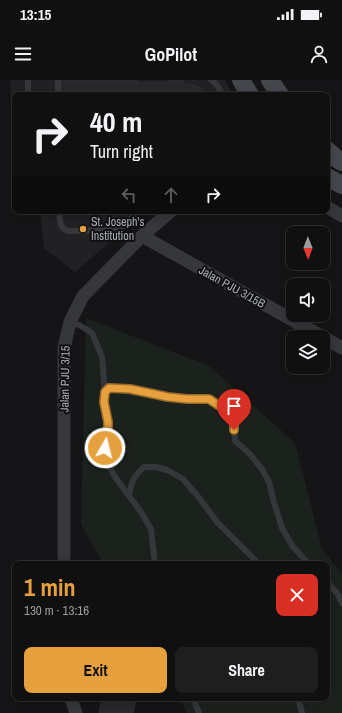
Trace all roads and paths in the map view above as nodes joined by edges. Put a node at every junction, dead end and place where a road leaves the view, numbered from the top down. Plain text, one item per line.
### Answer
1 (28, 80) edge
2 (58, 80) edge
3 (211, 80) edge
4 (241, 80) edge
5 (270, 80) edge
6 (28, 92) edge
7 (58, 92) edge
8 (221, 92) edge
9 (248, 92) edge
10 (278, 92) edge
11 (330, 153) edge
12 (342, 162) edge
13 (330, 179) edge
14 (342, 185) edge
15 (330, 209) edge
16 (60, 214) edge
17 (136, 214) edge
18 (168, 214) edge
19 (342, 216) edge
20 (142, 236) junction
21 (70, 322) junction
22 (310, 330) edge
23 (330, 341) edge
24 (342, 348) edge
25 (105, 392) junction
26 (129, 495) junction
27 (64, 561) edge
28 (155, 561) edge
29 (256, 561) edge
30 (306, 561) edge
31 (330, 585) edge
32 (342, 603) edge
33 (72, 701) edge
34 (194, 701) edge
35 (299, 701) edge
36 (76, 713) edge
37 (199, 713) edge
38 (302, 713) edge

1 - 6 lane
2 - 7 lane
3 - 8 lane
4 - 9 main road
5 - 10 main road
11 - 12 main road
13 - 14 main road
15 - 19 street
16 - 17 lane
18 - 20 street, Jalan PJU 3/15
20 - 21 street, Jalan PJU 3/15
20 - 22 street, Jalan PJU 3/15B
21 - 25 lane
21 - 27 street, Jalan PJU 3/15
23 - 24 street, Jalan PJU 3/15B
25 - 26 lane
25 - 30 lane
26 - 28 lane
26 - 29 lane
31 - 32 lane
33 - 36 street
34 - 37 lane
35 - 38 lane

